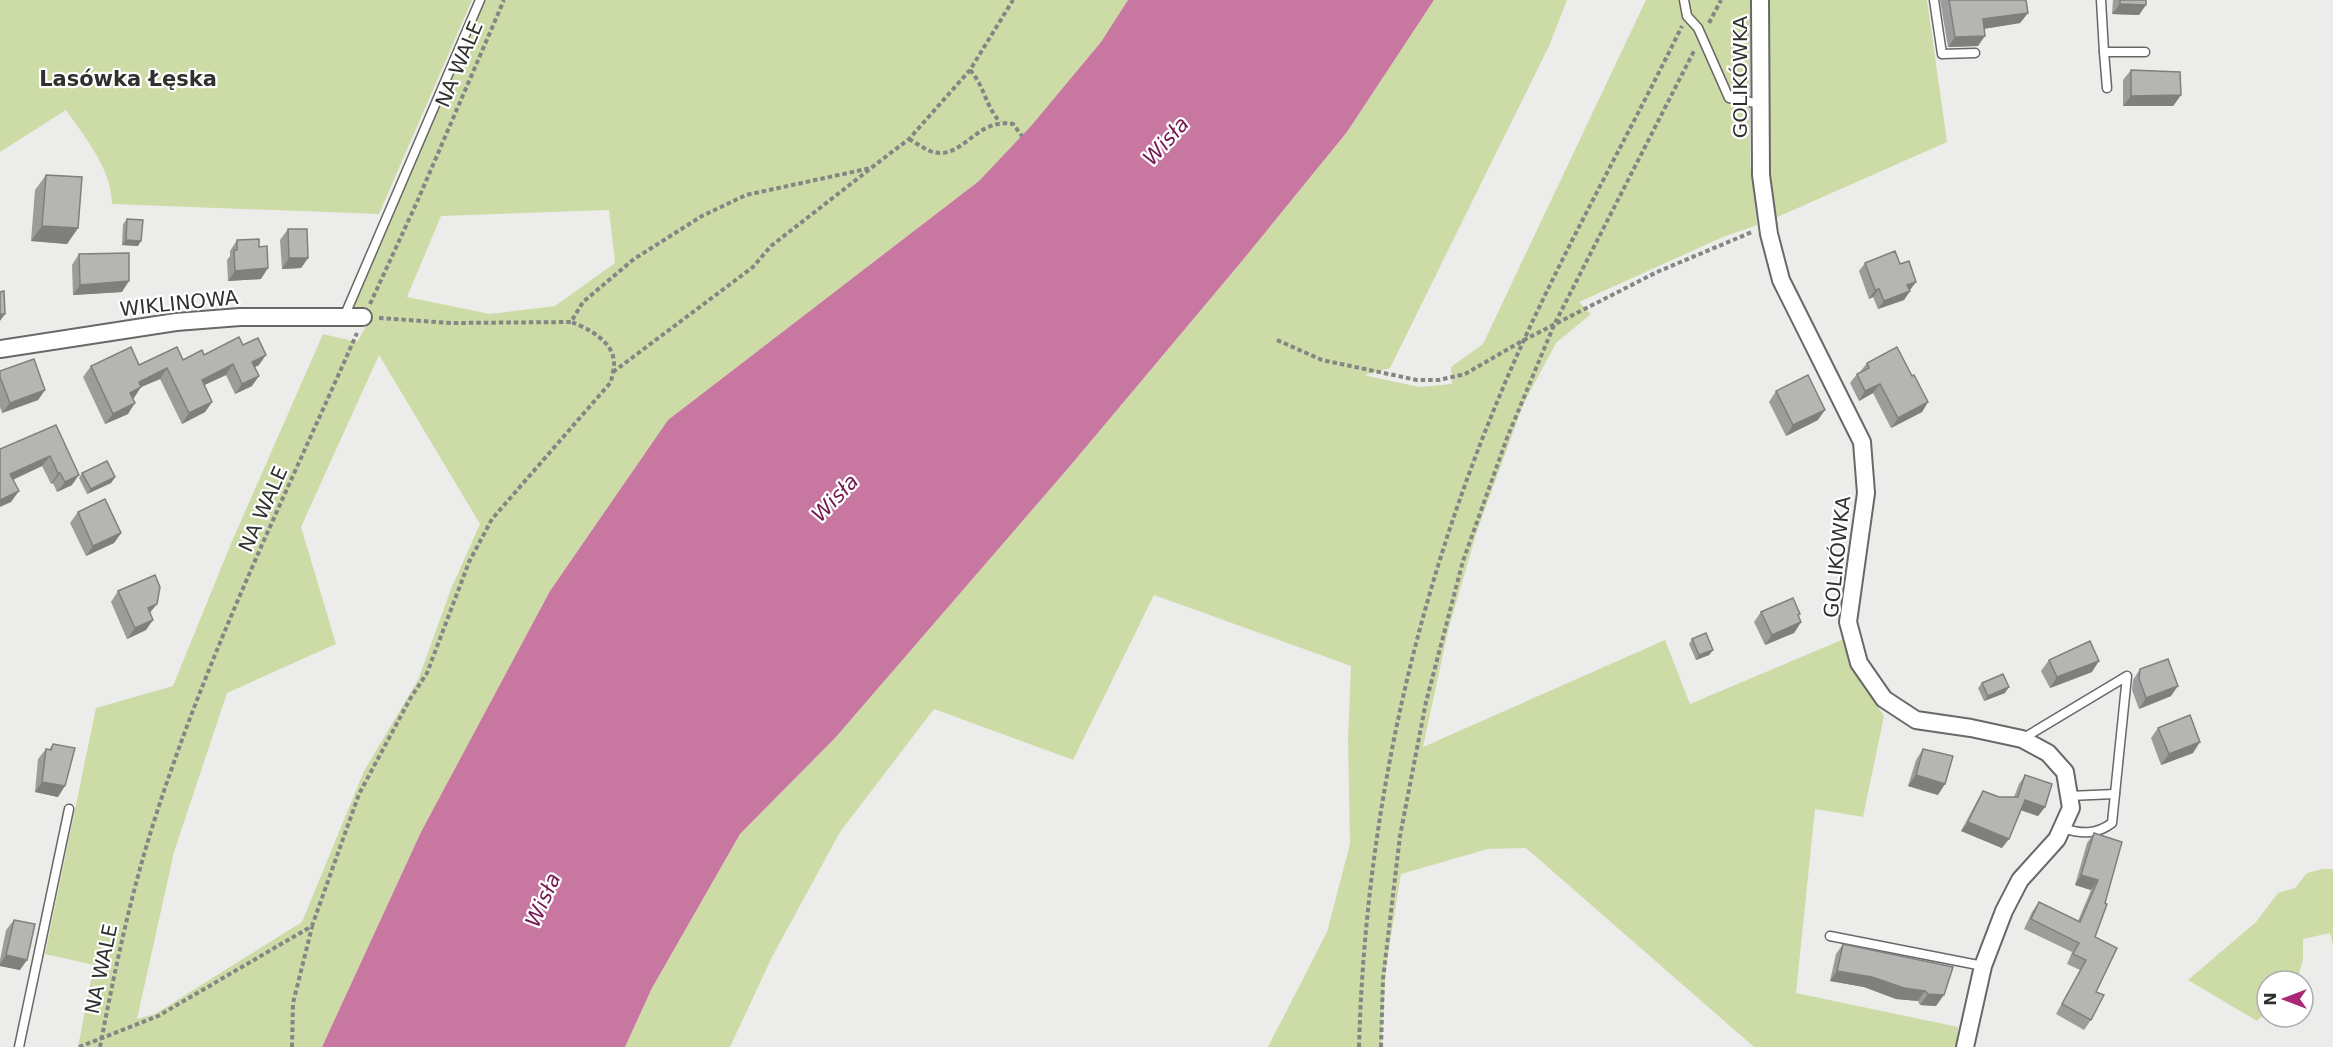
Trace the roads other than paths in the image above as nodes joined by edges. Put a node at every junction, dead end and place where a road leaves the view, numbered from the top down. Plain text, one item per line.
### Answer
1 (480, 0) edge
2 (1684, 0) edge
3 (1760, 0) edge
4 (1934, 0) edge
5 (2101, 0) edge
6 (2104, 52) junction
7 (2145, 52) dead end
8 (1975, 53) dead end
9 (2107, 88) dead end
10 (1761, 104) junction
11 (344, 317) junction
12 (363, 317) road end
13 (0, 349) edge
14 (2022, 739) junction
15 (2115, 794) junction
16 (2069, 796) junction
17 (69, 809) dead end
18 (2062, 828) junction
19 (1830, 936) dead end
20 (1983, 966) junction
21 (19, 1047) edge
22 (1965, 1047) edge

1 - 11 lane
2 - 10 lane
3 - 10 street, GOLIKÓWKA
4 - 8 lane
5 - 6 lane
6 - 7 lane
6 - 9 lane
10 - 14 street, GOLIKÓWKA
11 - 12 street, WIKLINOWA
11 - 13 street, WIKLINOWA
14 - 15 lane
14 - 16 street, GOLIKÓWKA
15 - 16 lane
15 - 18 lane
16 - 18 street, GOLIKÓWKA
17 - 21 lane
18 - 20 street, GOLIKÓWKA
19 - 20 lane
20 - 22 street, GOLIKÓWKA

